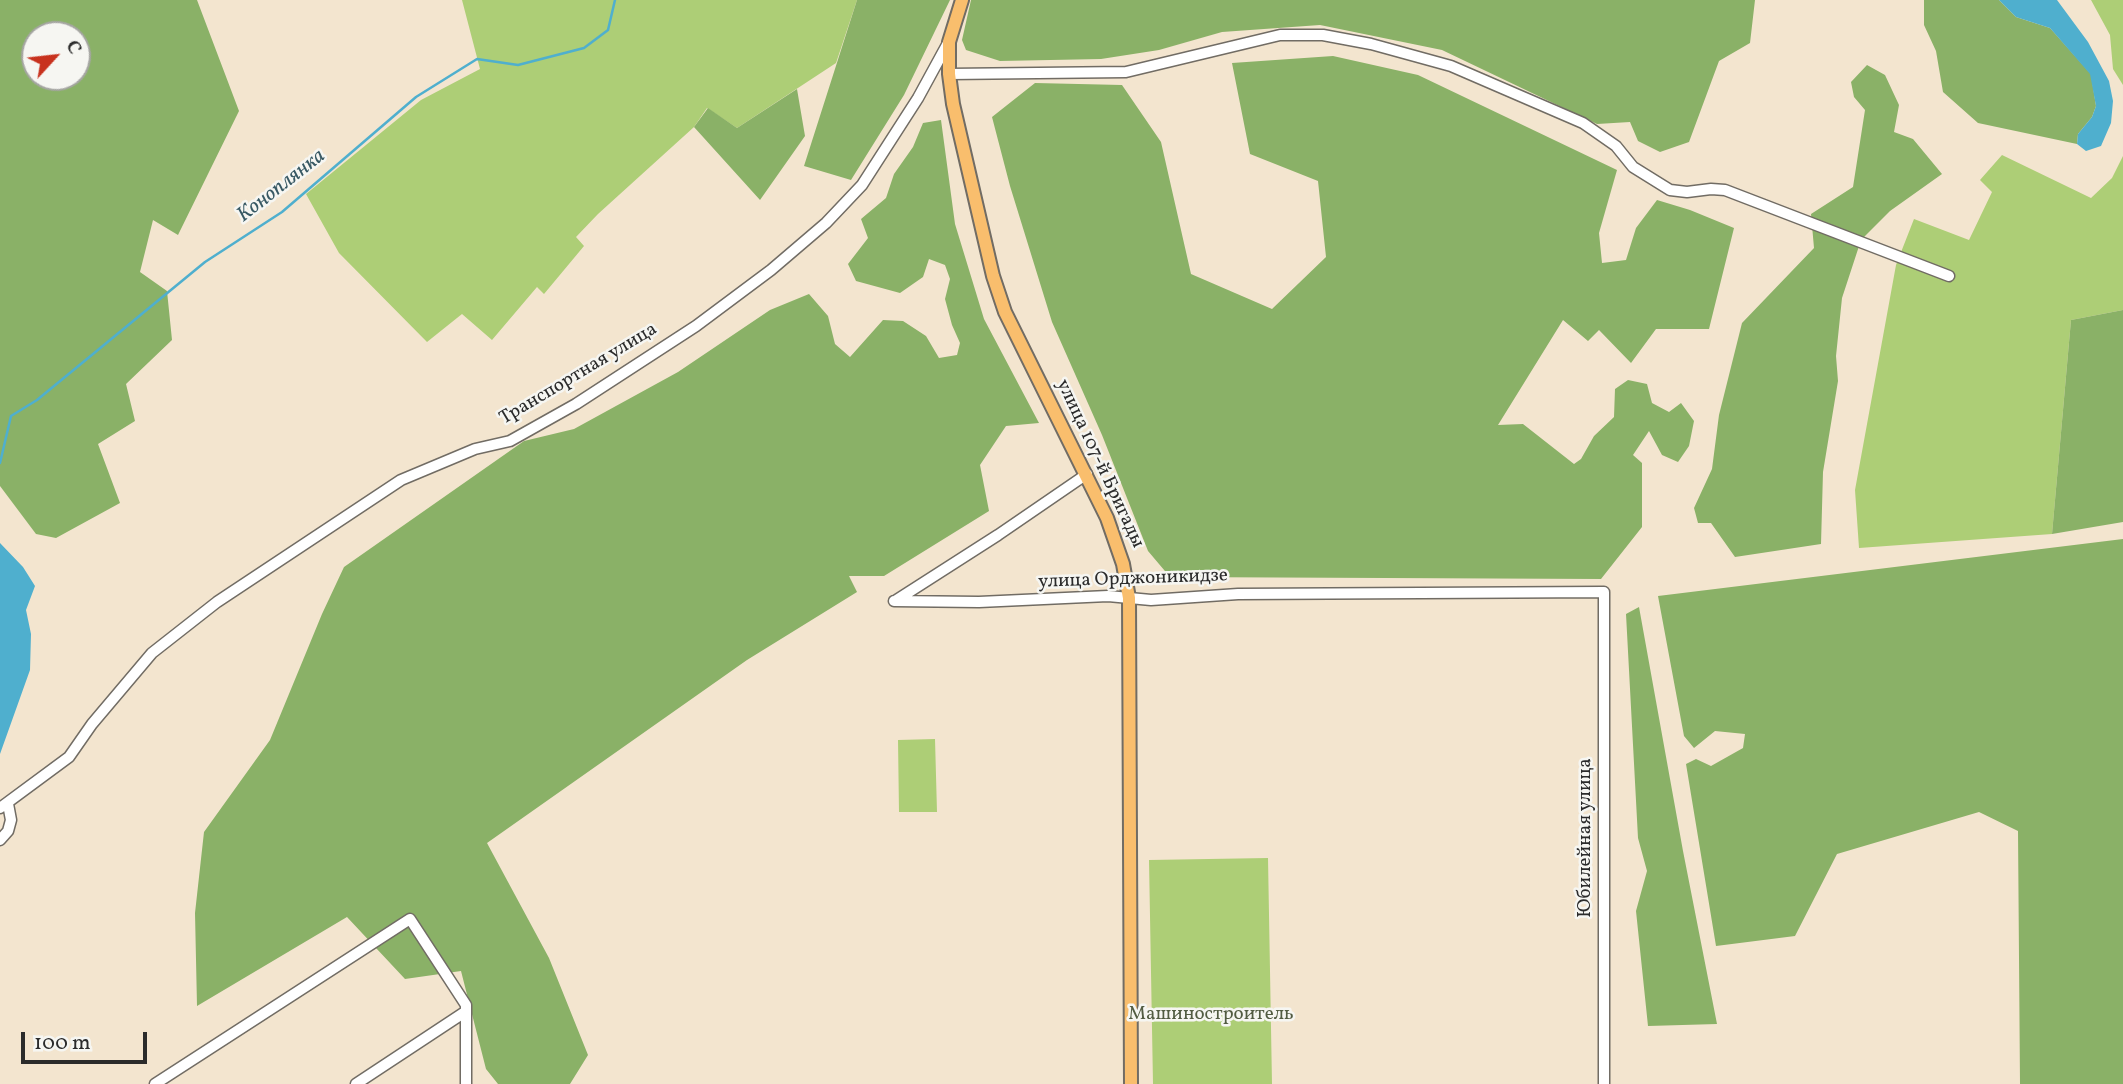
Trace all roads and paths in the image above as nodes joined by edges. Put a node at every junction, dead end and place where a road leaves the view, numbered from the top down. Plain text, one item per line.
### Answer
1 (962, 0) edge
2 (949, 42) junction
3 (949, 74) junction
4 (1949, 276) dead end
5 (1087, 474) junction
6 (1605, 592) joint
7 (1129, 598) junction
8 (4, 806) edge
9 (0, 839) edge
10 (465, 1012) junction
11 (155, 1084) edge
12 (356, 1084) edge
13 (466, 1084) edge
14 (1131, 1084) edge
15 (1604, 1084) edge

1 - 2 main road, Транспортная улица
2 - 3 main road, улица 107-й Бригады
2 - 8 street, Транспортная улица
3 - 4 street
3 - 5 main road, улица 107-й Бригады
5 - 7 main road, улица 107-й Бригады
5 - 7 street, улица Орджоникидзе
6 - 7 street, улица Орджоникидзе
6 - 15 street, Юбилейная улица
7 - 14 main road, улица 107-й Бригады
8 - 9 street
10 - 11 street
10 - 12 street
10 - 13 street

